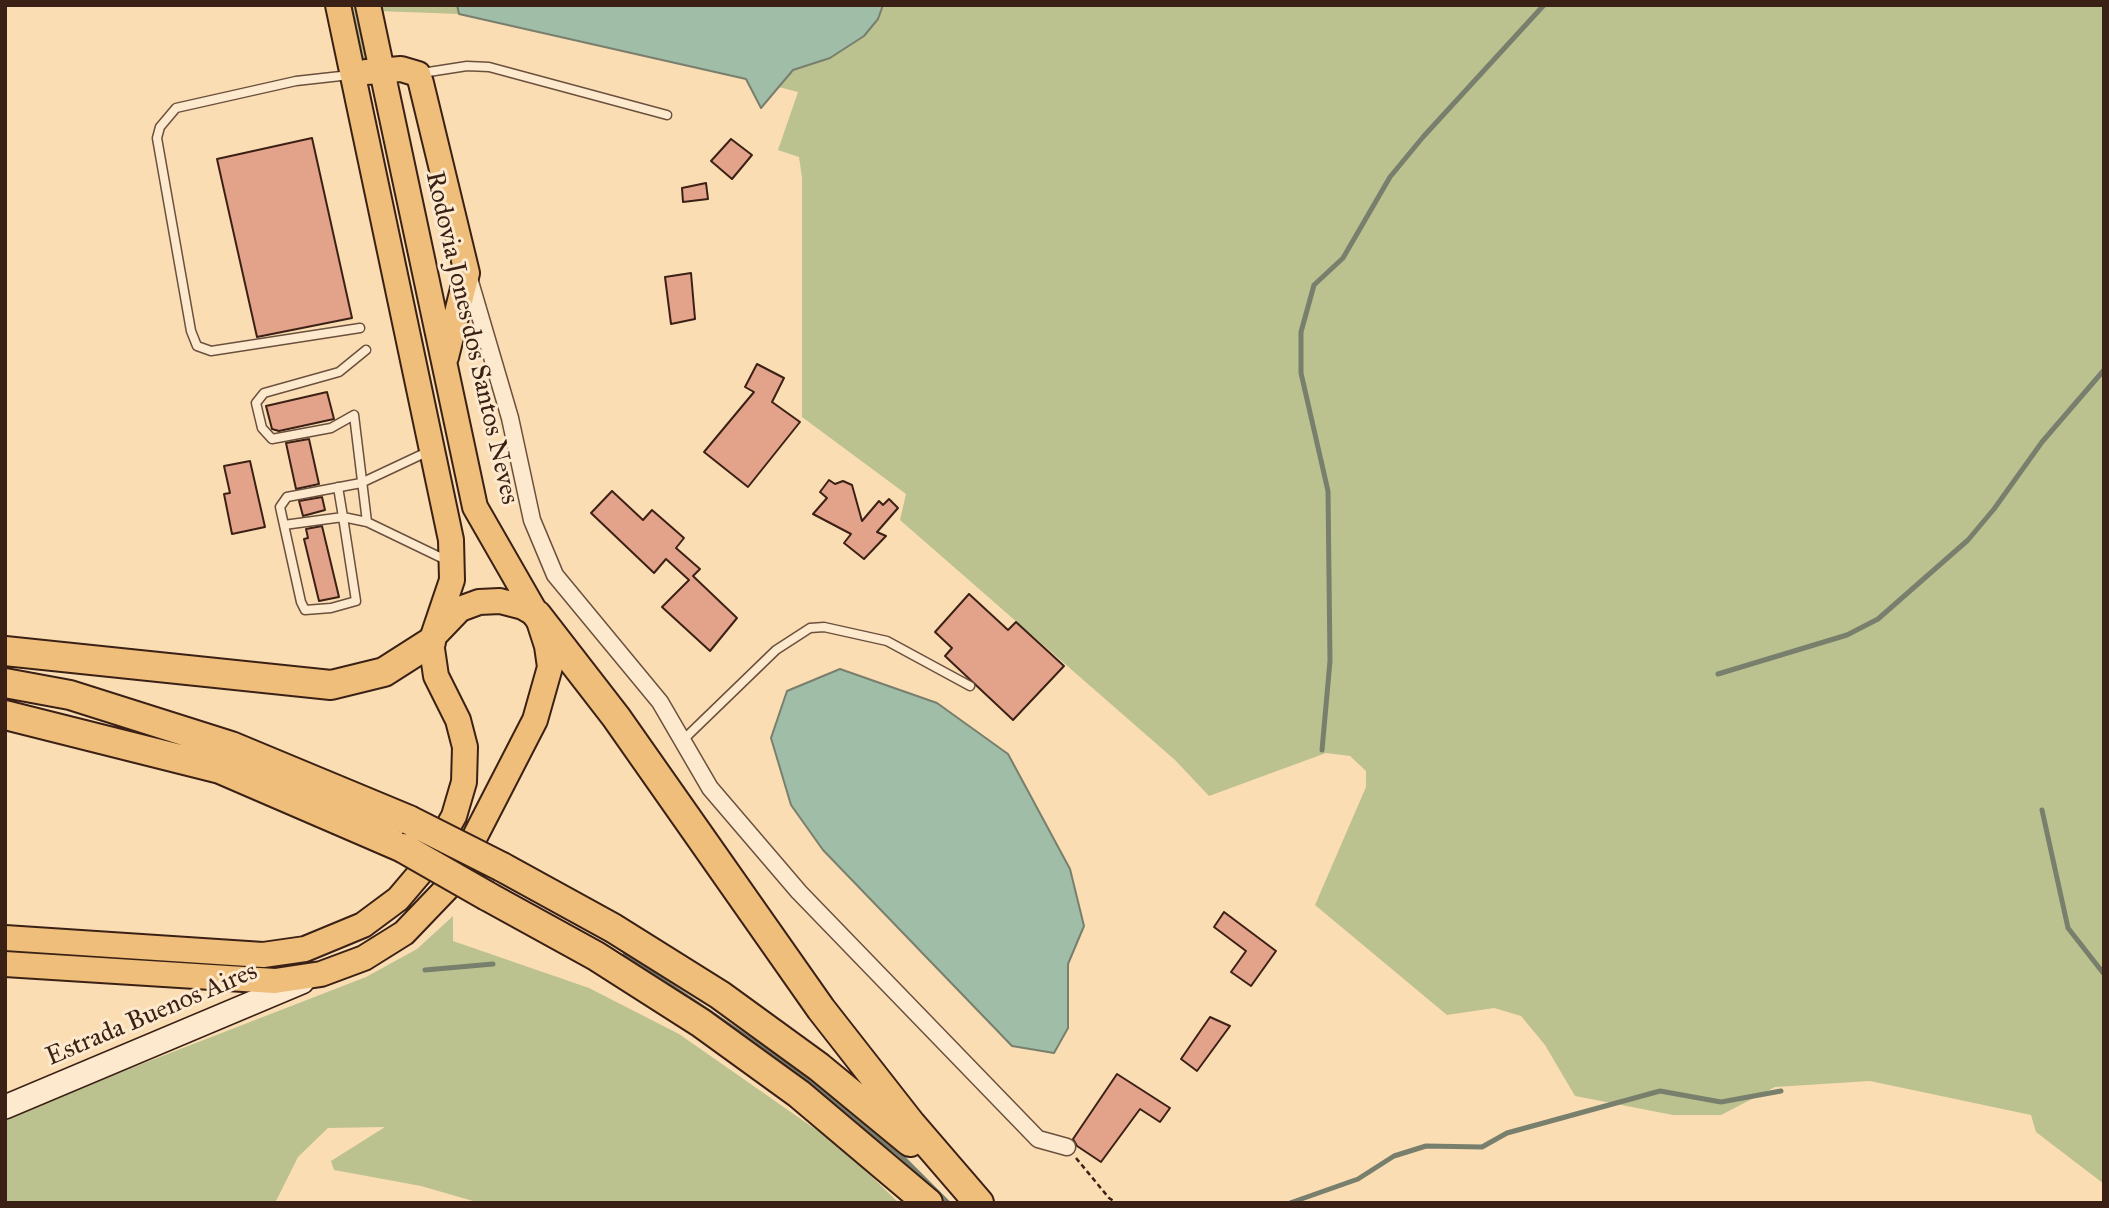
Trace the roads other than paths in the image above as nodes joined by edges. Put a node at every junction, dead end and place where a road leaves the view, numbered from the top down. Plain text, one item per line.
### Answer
1 (338, 5) edge
2 (368, 5) edge
3 (381, 69) junction
4 (418, 74) junction
5 (354, 75) junction
6 (667, 115) dead end
7 (467, 273) junction
8 (360, 328) dead end
9 (366, 350) dead end
10 (444, 365) junction
11 (433, 449) junction
12 (361, 483) junction
13 (338, 487) junction
14 (343, 517) junction
15 (367, 522) junction
16 (284, 525) junction
17 (454, 564) junction
18 (537, 615) junction
19 (431, 642) junction
20 (5, 651) edge
21 (5, 683) edge
22 (970, 686) dead end
23 (5, 715) edge
24 (57, 726) junction
25 (5, 727) edge
26 (682, 741) junction
27 (5, 938) edge
28 (5, 964) edge
29 (321, 974) junction
30 (5, 1107) edge
31 (1067, 1147) road end
32 (928, 1203) edge
33 (978, 1203) edge

1 - 5 main road
2 - 3 main road, Rodovia Jones dos Santos Neves
3 - 4 main road
3 - 5 main road
3 - 10 main road, Rodovia Jones dos Santos Neves
4 - 6 lane
4 - 7 main road
5 - 8 lane
5 - 11 main road
7 - 10 main road
7 - 26 street
9 - 12 lane
10 - 18 main road, Rodovia Jones dos Santos Neves
11 - 12 lane
11 - 17 main road
12 - 13 lane
12 - 15 lane
13 - 14 lane
13 - 16 lane
14 - 15 lane
14 - 16 lane
14 - 16 lane
15 - 17 lane
17 - 19 main road
18 - 19 main road
18 - 29 main road, Rodovia Jones dos Santos Neves
18 - 33 highway
19 - 20 highway
19 - 27 main road
21 - 33 highway, bridge
22 - 26 lane
23 - 24 highway
24 - 25 highway
24 - 32 highway, bridge
26 - 31 street
28 - 29 main road, Rodovia Jones dos Santos Neves
29 - 30 main road, Estrada Buenos Aires

